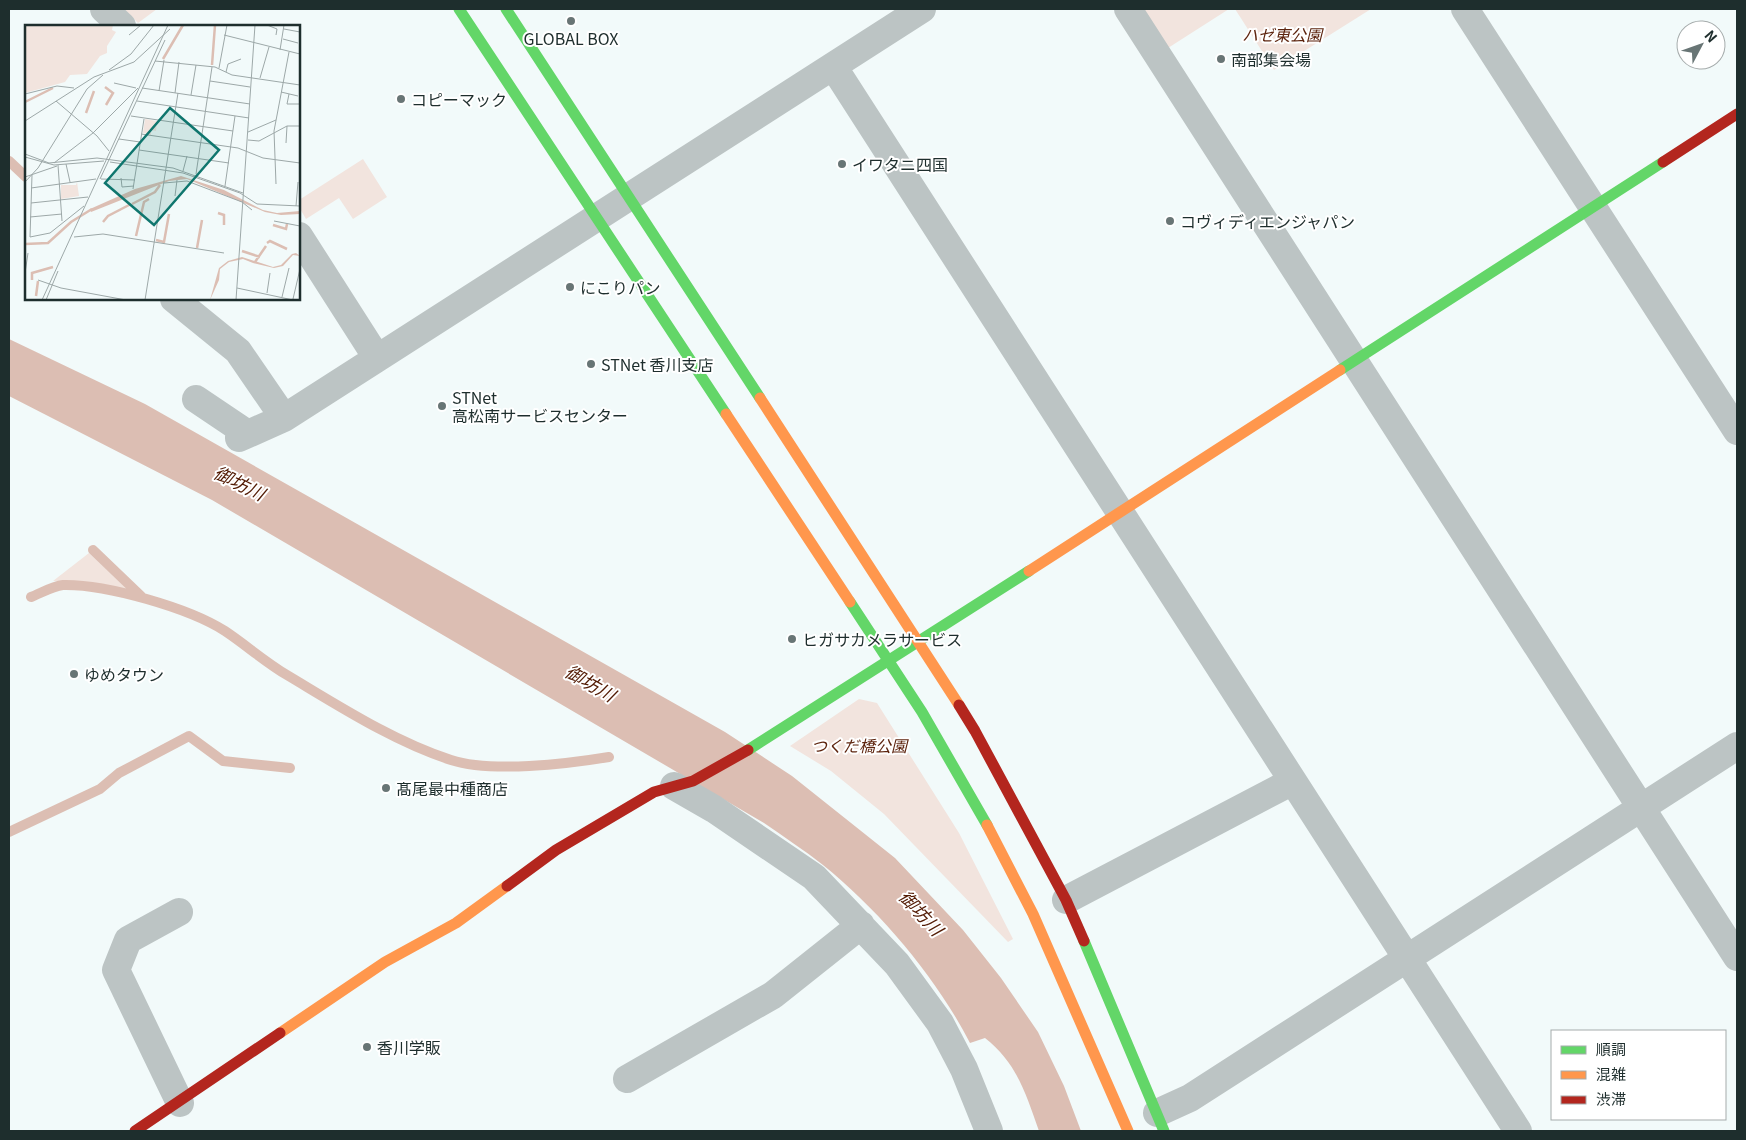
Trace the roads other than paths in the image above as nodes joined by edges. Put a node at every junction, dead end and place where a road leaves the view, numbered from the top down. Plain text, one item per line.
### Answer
1 (104, 9) edge
2 (459, 9) edge
3 (506, 9) edge
4 (922, 9) edge
5 (1128, 9) edge
6 (1465, 9) edge
7 (121, 25) edge
8 (833, 66) junction
9 (1737, 114) edge
10 (629, 196) junction
11 (1593, 207) junction
12 (596, 217) junction
13 (300, 238) edge
14 (175, 300) edge
15 (378, 358) junction
16 (1354, 362) junction
17 (196, 399) dead end
18 (284, 418) junction
19 (1737, 431) edge
20 (1120, 512) junction
21 (919, 642) junction
22 (888, 662) junction
23 (1737, 746) edge
24 (1293, 781) junction
25 (684, 784) junction
26 (1640, 808) junction
27 (1066, 900) junction
28 (179, 912) dead end
29 (861, 925) junction
30 (1737, 957) edge
31 (1407, 958) junction
32 (627, 1080) dead end
33 (180, 1103) junction
34 (1160, 1122) edge
35 (136, 1131) edge
36 (989, 1131) edge
37 (1128, 1131) edge
38 (1518, 1131) edge

1 - 7 street
2 - 12 street
3 - 10 street
4 - 8 street
5 - 16 street
6 - 11 street
8 - 10 street
8 - 20 street
9 - 11 street
10 - 12 street
10 - 21 street
11 - 16 street
11 - 19 street
12 - 15 street
12 - 22 street
13 - 15 street
14 - 18 street
15 - 18 street
16 - 20 street
16 - 26 street
17 - 18 street
20 - 21 street
20 - 24 street
21 - 22 street
21 - 27 street
22 - 25 street
22 - 37 street
23 - 26 street
24 - 27 street
24 - 31 street
25 - 29 street
25 - 33 street
26 - 30 street
26 - 31 street
27 - 34 street
28 - 33 street
29 - 32 street
29 - 36 street
31 - 34 street
31 - 38 street
33 - 35 street

